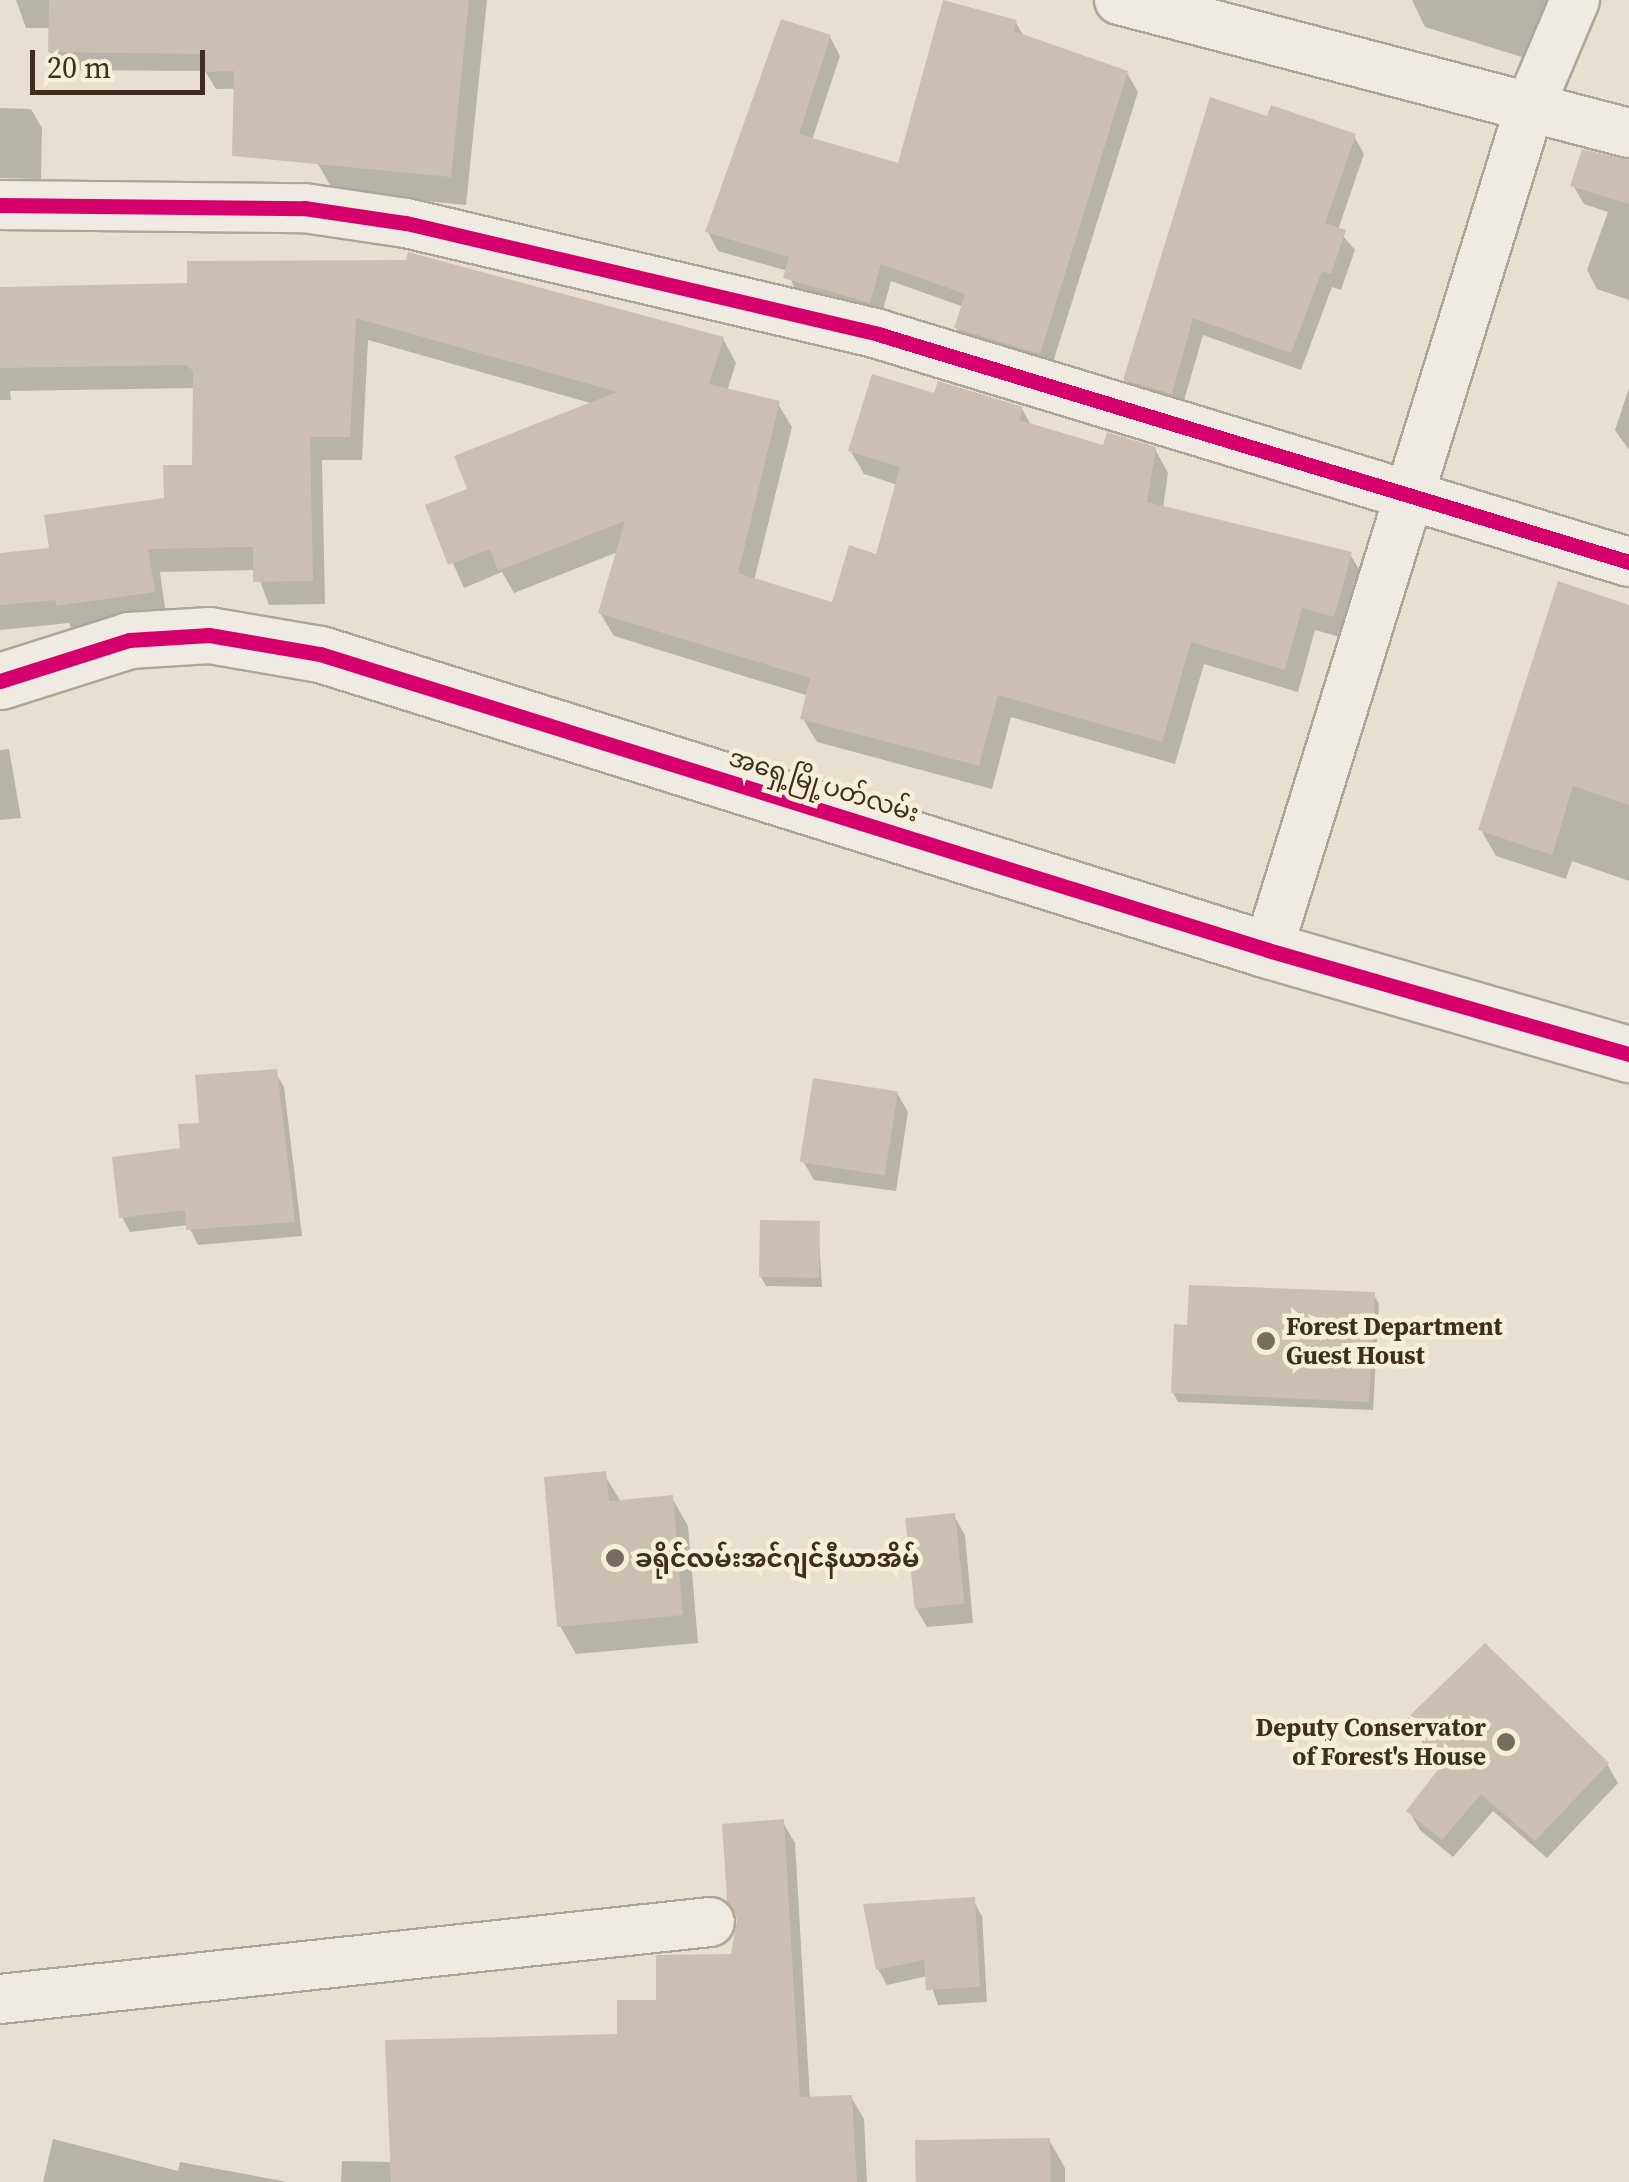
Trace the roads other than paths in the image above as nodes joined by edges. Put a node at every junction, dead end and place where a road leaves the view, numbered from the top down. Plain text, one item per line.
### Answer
1 (1119, 0) edge
2 (1575, 0) edge
3 (1530, 106) junction
4 (1629, 134) edge
5 (0, 205) edge
6 (1409, 496) junction
7 (1629, 562) edge
8 (0, 681) edge
9 (1268, 950) junction
10 (1629, 1054) edge
11 (710, 1922) dead end
12 (0, 1999) edge

1 - 3 street
2 - 3 street
3 - 4 street
3 - 6 street
5 - 6 street
6 - 7 street
6 - 9 street
8 - 9 street, အရှေ့မြို့ပတ်လမ်း
9 - 10 street, အရှေ့မြို့ပတ်လမ်း
11 - 12 street

